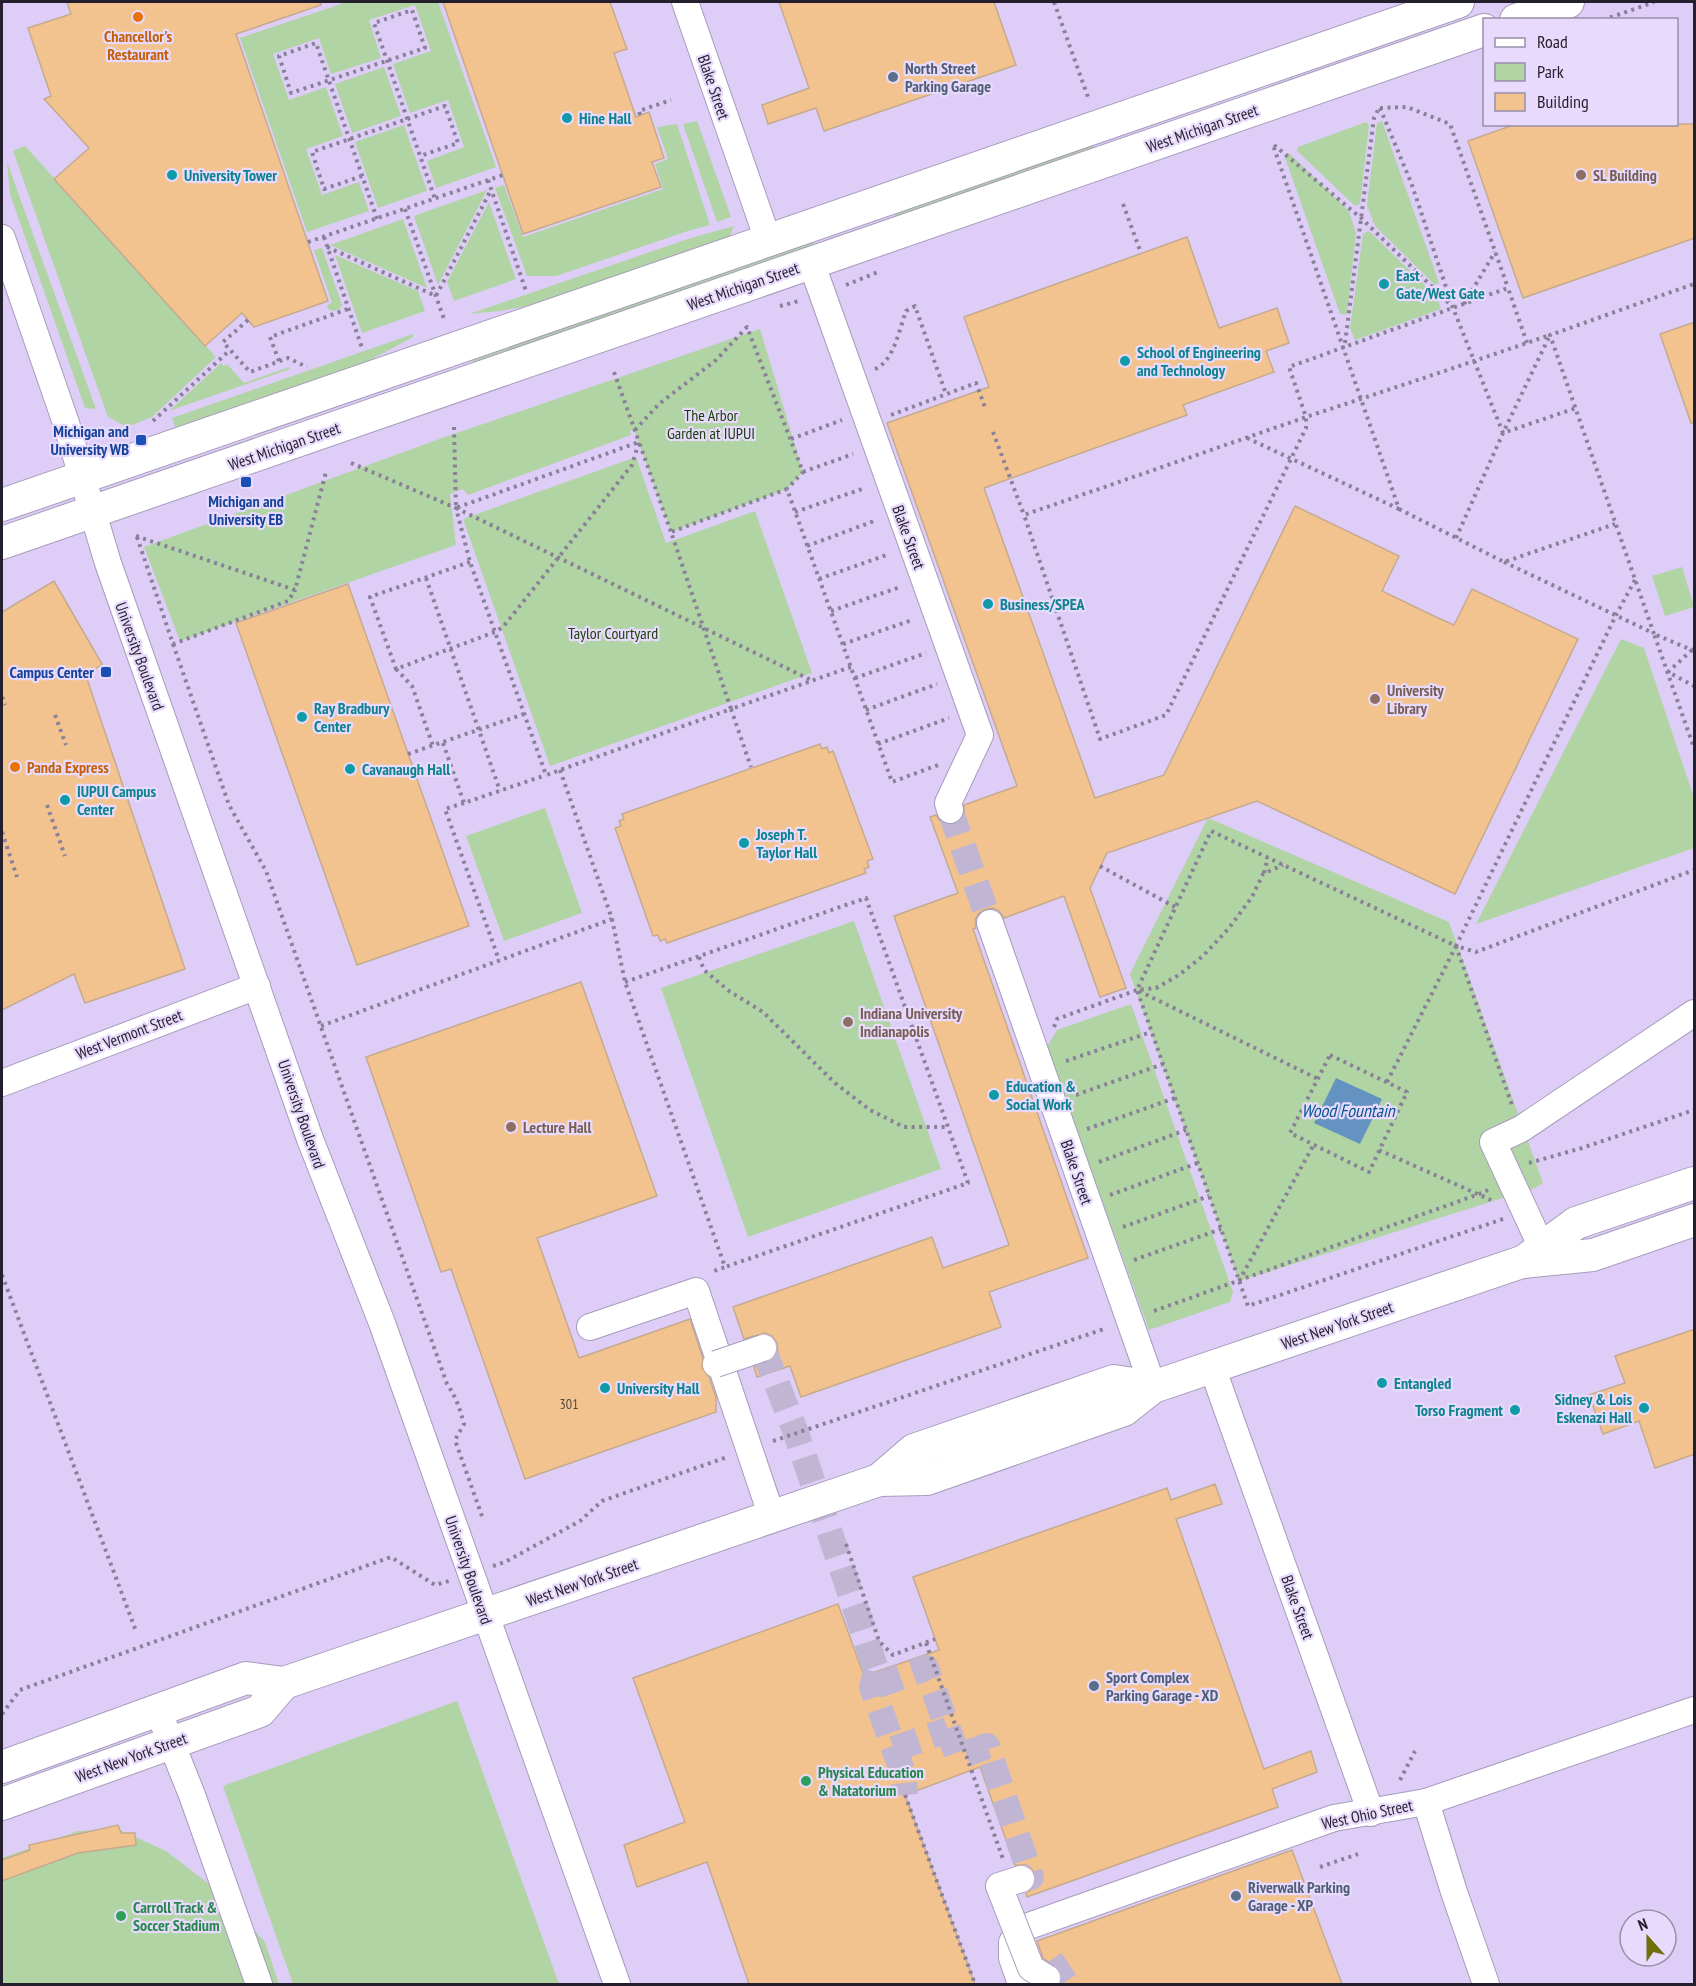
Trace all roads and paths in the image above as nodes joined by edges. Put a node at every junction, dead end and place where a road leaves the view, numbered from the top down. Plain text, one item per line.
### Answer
1 (685, 2) edge
2 (1054, 2) edge
3 (1458, 2) edge
4 (1568, 2) edge
5 (1654, 2) edge
6 (1522, 18) edge
7 (1609, 18) edge
8 (1483, 31) edge
9 (387, 60) junction
10 (329, 81) junction
11 (671, 100) dead end
12 (1089, 100) dead end
13 (1380, 108) junction
14 (640, 115) dead end
15 (407, 119) junction
16 (349, 139) junction
17 (420, 156) junction
18 (503, 175) dead end
19 (362, 176) junction
20 (488, 180) junction
21 (491, 190) junction
22 (435, 199) junction
23 (1123, 204) dead end
24 (405, 208) junction
25 (850, 212) junction
26 (1361, 218) junction
27 (376, 219) junction
28 (324, 237) junction
29 (2, 238) edge
30 (768, 240) junction
31 (308, 242) dead end
32 (862, 245) junction
33 (327, 247) junction
34 (1496, 251) junction
35 (1141, 253) dead end
36 (811, 262) junction
37 (1695, 284) edge
38 (1508, 288) junction
39 (526, 291) dead end
40 (436, 296) junction
41 (1464, 304) junction
42 (1453, 308) junction
43 (348, 309) junction
44 (444, 319) dead end
45 (248, 320) dead end
46 (1550, 335) junction
47 (1527, 343) junction
48 (1344, 347) junction
49 (362, 348) dead end
50 (230, 350) junction
51 (1475, 360) junction
52 (279, 361) junction
53 (307, 367) dead end
54 (872, 371) dead end
55 (614, 372) dead end
56 (946, 394) junction
57 (1362, 398) junction
58 (1576, 408) junction
59 (986, 410) dead end
60 (890, 415) dead end
61 (1306, 417) junction
62 (846, 419) dead end
63 (153, 421) dead end
64 (454, 427) dead end
65 (635, 430) junction
66 (993, 432) dead end
67 (1503, 433) junction
68 (1246, 438) junction
69 (791, 440) junction
70 (639, 442) junction
71 (858, 453) dead end
72 (1291, 459) junction
73 (351, 463) dead end
74 (326, 472) dead end
75 (803, 472) junction
76 (82, 477) junction
77 (870, 486) dead end
78 (787, 489) junction
79 (2, 505) edge
80 (456, 508) junction
81 (1400, 509) junction
82 (93, 512) junction
83 (795, 512) junction
84 (1024, 515) junction
85 (882, 519) dead end
86 (1616, 524) junction
87 (671, 532) junction
88 (1456, 538) junction
89 (2, 543) edge
90 (807, 546) junction
91 (893, 552) dead end
92 (559, 557) junction
93 (470, 562) junction
94 (1504, 562) junction
95 (426, 578) junction
96 (819, 579) junction
97 (1635, 580) junction
98 (905, 585) dead end
99 (295, 590) junction
100 (831, 611) junction
101 (1616, 615) junction
102 (916, 618) dead end
103 (704, 628) junction
104 (495, 632) junction
105 (1654, 634) junction
106 (172, 644) junction
107 (843, 644) junction
108 (451, 648) junction
109 (1693, 650) edge
110 (928, 652) dead end
111 (851, 667) junction
112 (396, 669) junction
113 (1668, 672) junction
114 (855, 678) junction
115 (813, 681) junction
116 (938, 684) dead end
117 (1695, 686) edge
118 (2, 697) edge
119 (5, 705) dead end
120 (731, 709) junction
121 (866, 710) junction
122 (525, 714) junction
123 (55, 715) dead end
124 (951, 718) dead end
125 (478, 731) junction
126 (443, 743) junction
127 (878, 744) junction
128 (66, 745) dead end
129 (434, 746) junction
130 (1695, 748) edge
131 (973, 751) junction
132 (408, 754) dead end
133 (751, 767) dead end
134 (560, 770) junction
135 (546, 775) junction
136 (500, 790) junction
137 (464, 803) junction
138 (47, 804) dead end
139 (950, 810) tunnel mouth
140 (2, 832) edge
141 (65, 856) dead end
142 (1269, 858) junction
143 (1283, 865) junction
144 (1100, 866) dead end
145 (1695, 870) edge
146 (1263, 873) junction
147 (17, 877) dead end
148 (1175, 907) junction
149 (612, 919) junction
150 (990, 923) tunnel mouth
151 (1455, 946) junction
152 (699, 957) junction
153 (499, 960) junction
154 (625, 982) junction
155 (257, 986) junction
156 (1137, 990) junction
157 (1695, 1013) edge
158 (321, 1026) junction
159 (1151, 1032) junction
160 (1065, 1062) dead end
161 (1163, 1064) junction
162 (1318, 1079) junction
163 (1387, 1082) junction
164 (2, 1083) edge
165 (1175, 1098) junction
166 (1066, 1099) dead end
167 (1695, 1110) edge
168 (948, 1127) junction
169 (1521, 1129) junction
170 (1186, 1131) junction
171 (1078, 1132) dead end
172 (1314, 1144) junction
173 (1379, 1150) junction
174 (1532, 1161) junction
175 (1198, 1163) junction
176 (1090, 1165) dead end
177 (1536, 1168) dead end
178 (1508, 1178) junction
179 (1695, 1183) edge
180 (1479, 1194) junction
181 (1209, 1196) junction
182 (1101, 1198) dead end
183 (1523, 1213) junction
184 (1695, 1220) edge
185 (1221, 1229) junction
186 (1113, 1231) dead end
187 (1532, 1255) junction
188 (1125, 1264) dead end
189 (725, 1267) junction
190 (705, 1274) dead end
191 (2, 1275) edge
192 (1239, 1281) junction
193 (1129, 1320) junction
194 (590, 1327) dead end
195 (763, 1348) dead end
196 (716, 1364) dead end
197 (1212, 1367) junction
198 (1153, 1387) junction
199 (749, 1449) junction
200 (772, 1517) junction
201 (483, 1519) dead end
202 (846, 1544) dead end
203 (505, 1562) dead end
204 (435, 1585) dead end
205 (484, 1615) junction
206 (136, 1631) dead end
207 (935, 1639) dead end
208 (926, 1643) junction
209 (284, 1683) junction
210 (158, 1710) junction
211 (1695, 1710) edge
212 (2, 1714) edge
213 (170, 1743) junction
214 (1415, 1751) dead end
215 (2, 1767) edge
216 (1397, 1786) dead end
217 (904, 1795) tunnel mouth
218 (1426, 1802) junction
219 (2, 1804) edge
220 (1371, 1813) junction
221 (1358, 1854) dead end
222 (1320, 1867) dead end
223 (1013, 1871) joint
224 (1047, 1978) dead end
225 (259, 1984) edge
226 (617, 1984) edge
227 (975, 1984) edge
228 (1021, 1984) edge
229 (1486, 1984) edge

1 - 30 street, Blake Street
2 - 12 path
3 - 25 main road
4 - 6 main road
5 - 7 path
8 - 32 main road, West Michigan Street
9 - 9 path
9 - 10 path
9 - 15 path
10 - 10 path
10 - 16 path
11 - 14 path
13 - 26 path
13 - 34 path
13 - 42 path
15 - 16 path
15 - 17 path
15 - 17 path
16 - 19 path
16 - 19 path
17 - 22 path
18 - 20 path
19 - 27 path
20 - 21 path
20 - 22 path
21 - 39 path
21 - 40 path
22 - 24 path
23 - 35 path
24 - 27 path
24 - 40 path
25 - 30 main road
25 - 32 street
26 - 42 path
26 - 48 path
26 - 48 path
27 - 28 path
28 - 31 path
28 - 33 path
29 - 76 street, University Boulevard
30 - 76 main road
32 - 36 main road, West Michigan Street
33 - 40 path
33 - 43 path
34 - 38 path
34 - 41 path
36 - 82 main road, West Michigan Street
36 - 131 street, Blake Street
37 - 46 path
38 - 41 path
38 - 47 path
40 - 44 path
41 - 42 path
42 - 48 path
42 - 51 path
43 - 49 path
43 - 52 path
45 - 50 path
46 - 47 path
46 - 58 path
46 - 67 path
47 - 51 path
48 - 57 path
48 - 61 path
50 - 52 path
50 - 63 path
51 - 57 path
51 - 67 path
52 - 53 path
54 - 56 path
55 - 65 path
56 - 59 path
56 - 60 path
57 - 61 path
57 - 81 path
58 - 67 path
58 - 86 path
61 - 68 path
61 - 72 path
62 - 69 path
64 - 80 path
65 - 69 path
65 - 70 path
66 - 84 path
67 - 88 path
68 - 72 path
68 - 84 path
69 - 75 path
70 - 80 path
70 - 87 path
70 - 92 path
71 - 75 path
72 - 81 path
72 - 84 path
73 - 80 path
74 - 99 path
75 - 78 path
76 - 79 main road
76 - 82 street, University Boulevard
77 - 83 path
78 - 83 path
78 - 87 path
80 - 92 path
80 - 93 path
81 - 88 path
82 - 89 main road, West Michigan Street
82 - 155 street, University Boulevard
83 - 90 path
85 - 90 path
86 - 94 path
86 - 97 path
87 - 103 path
88 - 94 path
90 - 96 path
91 - 96 path
92 - 103 path
92 - 104 path
93 - 95 path
93 - 104 path
94 - 101 path
95 - 108 path
95 - 112 path
96 - 100 path
97 - 101 path
97 - 105 path
98 - 100 path
99 - 106 path
99 - 106 path
100 - 107 path
101 - 105 path
101 - 151 path
102 - 107 path
103 - 115 path
103 - 120 path
104 - 108 path
104 - 122 path
105 - 109 path
105 - 113 path
106 - 158 path
107 - 111 path
108 - 112 path
108 - 125 path
109 - 113 path
110 - 114 path
111 - 114 path
111 - 115 path
112 - 129 path
113 - 117 path
113 - 130 path
114 - 121 path
115 - 120 path
116 - 121 path
118 - 119 path
120 - 133 path
120 - 134 path
121 - 127 path
122 - 125 path
122 - 135 path
123 - 128 path
124 - 127 path
125 - 126 path
125 - 136 path
126 - 129 path
126 - 137 path
127 - 131 path
129 - 132 path
131 - 139 street, Blake Street
134 - 135 path
134 - 149 path
135 - 136 path
136 - 137 path
137 - 153 path
138 - 141 path
140 - 147 path
142 - 143 path
142 - 146 path
142 - 148 path
143 - 146 path
143 - 151 path
144 - 148 path
145 - 151 path
146 - 156 path
148 - 156 path
149 - 153 path
149 - 154 path
150 - 193 street, Blake Street
151 - 163 path
151 - 169 path
152 - 154 path
152 - 168 path
152 - 168 path
153 - 158 path
154 - 189 path
155 - 164 street, West Vermont Street
155 - 205 street, University Boulevard
156 - 159 path
156 - 162 path
157 - 169 street
158 - 201 path
159 - 160 path
159 - 161 path
161 - 165 path
161 - 166 path
162 - 163 path
162 - 172 path
163 - 173 path
165 - 170 path
165 - 171 path
167 - 174 path
168 - 189 path
169 - 178 street
170 - 175 path
170 - 176 path
172 - 173 path
172 - 192 path
173 - 180 path
174 - 177 path
174 - 178 path
175 - 181 path
175 - 182 path
178 - 180 path
178 - 183 street
179 - 187 main road, West New York Street
180 - 183 path
180 - 192 path
181 - 185 path
181 - 186 path
183 - 187 street
183 - 192 path
184 - 187 main road, West New York Street
185 - 188 path
185 - 192 path
187 - 197 main road, West New York Street
189 - 190 path
191 - 206 path
192 - 193 path
193 - 198 street, Blake Street
193 - 199 path
194 - 199 street
195 - 196 street, bridge
197 - 198 main road, West New York Street
197 - 220 street, Blake Street
198 - 200 main road, West New York Street
199 - 200 street
199 - 203 path
200 - 205 main road, West New York Street
202 - 208 path
204 - 212 path
205 - 209 main road, West New York Street
205 - 226 street, University Boulevard
207 - 208 path
208 - 223 path
209 - 210 main road, West New York Street
209 - 213 main road, West New York Street
210 - 213 street
210 - 215 main road, West New York Street
211 - 218 street, West Ohio Street
213 - 219 main road, West New York Street
213 - 225 street
214 - 216 path
217 - 227 path
218 - 220 street, West Ohio Street
218 - 229 street
220 - 228 street, West Ohio Street
221 - 222 path
223 - 224 street, bridge

